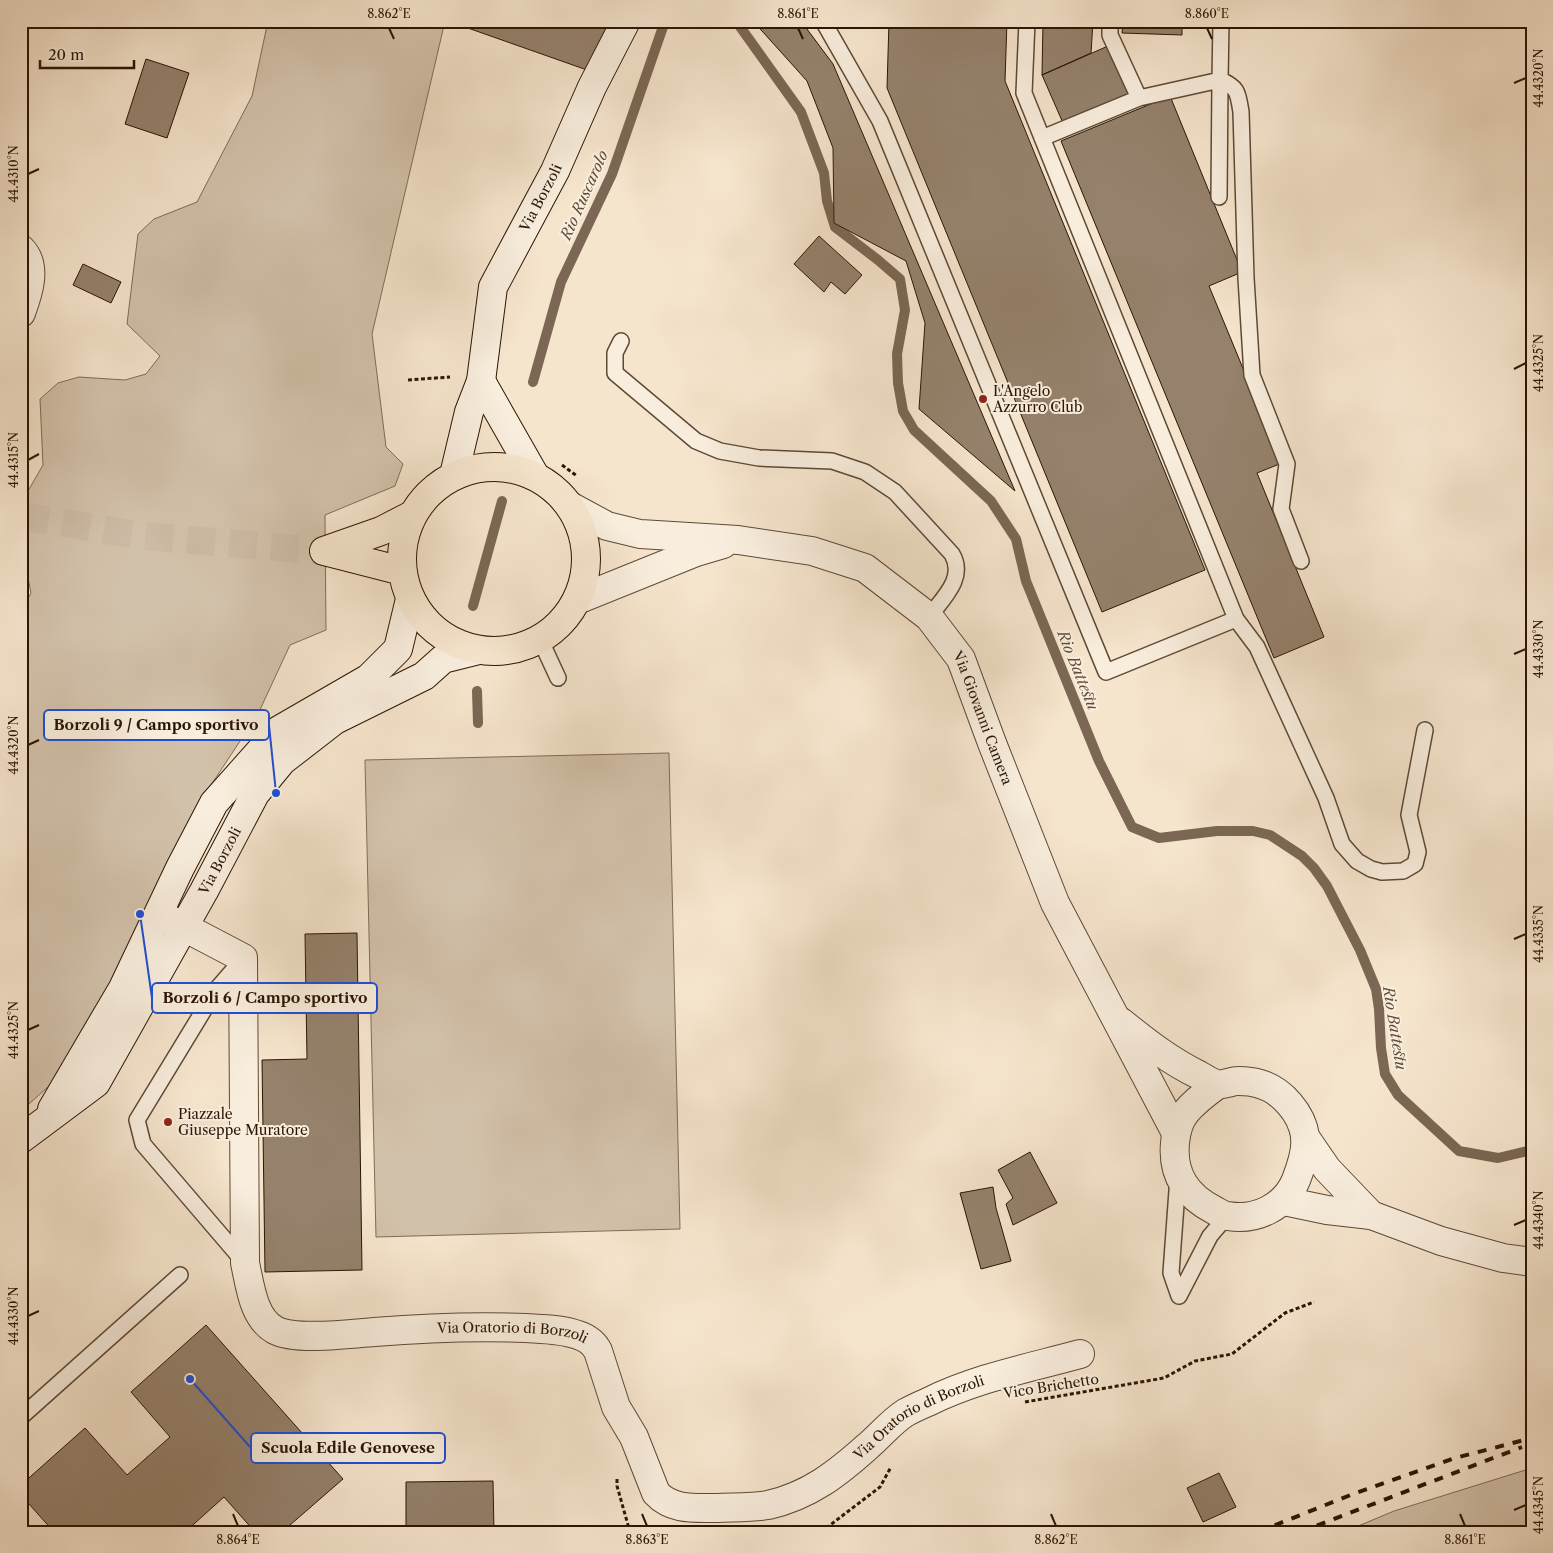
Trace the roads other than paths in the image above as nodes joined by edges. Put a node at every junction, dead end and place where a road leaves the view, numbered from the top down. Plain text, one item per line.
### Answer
1 (626, 21) edge
2 (823, 21) edge
3 (1028, 21) edge
4 (1110, 21) edge
5 (1221, 21) edge
6 (1220, 80) junction
7 (1139, 98) junction
8 (1042, 138) junction
9 (1220, 197) dead end
10 (21, 249) edge
11 (21, 313) edge
12 (622, 341) dead end
13 (481, 380) junction
14 (454, 475) junction
15 (534, 476) junction
16 (570, 506) junction
17 (412, 515) junction
18 (738, 540) junction
19 (1301, 561) dead end
20 (402, 571) junction
21 (410, 599) junction
22 (577, 600) junction
23 (930, 617) junction
24 (1236, 619) junction
25 (540, 639) junction
26 (479, 650) junction
27 (558, 678) dead end
28 (1426, 730) dead end
29 (158, 914) junction
30 (183, 927) junction
31 (243, 958) junction
32 (1114, 1017) junction
33 (1218, 1084) junction
34 (46, 1119) junction
35 (1176, 1133) junction
36 (1305, 1137) junction
37 (21, 1139) edge
38 (1178, 1172) junction
39 (1284, 1201) junction
40 (1371, 1215) junction
41 (1227, 1216) junction
42 (1532, 1262) edge
43 (245, 1263) junction
44 (180, 1276) dead end
45 (1080, 1354) dead end
46 (21, 1417) edge

1 - 13 street, Via Borzoli
2 - 24 lane
3 - 8 lane
4 - 7 lane
5 - 6 lane
6 - 7 lane
6 - 9 lane
6 - 19 lane
7 - 8 lane
8 - 24 lane
10 - 11 street
12 - 23 lane
13 - 14 street, Via Borzoli
13 - 15 street, Via Borzoli
14 - 15 main road, Via Borzoli
14 - 17 main road, Via Borzoli
15 - 16 main road, Via Borzoli
16 - 18 street, Via Giovanni Camera
16 - 22 main road, Via Borzoli
17 - 20 main road, Via Borzoli
17 - 20 main road
18 - 22 street
18 - 23 street, Via Giovanni Camera
20 - 21 main road, Via Borzoli
21 - 26 main road, Via Borzoli
21 - 29 street
22 - 25 main road, Via Borzoli
23 - 32 street, Via Giovanni Camera
24 - 28 lane
25 - 26 main road, Via Borzoli
25 - 27 lane
26 - 30 street, Via Borzoli
29 - 30 street
29 - 34 street
30 - 31 street
30 - 34 street, Via Borzoli
31 - 43 street, Via Oratorio di Borzoli
31 - 43 lane
32 - 33 street
32 - 35 street, Via Giovanni Camera
33 - 35 street
33 - 36 street
34 - 37 street, Via Borzoli
35 - 38 street
36 - 39 street
36 - 40 street
38 - 41 street
38 - 41 lane
39 - 40 street
39 - 41 street
40 - 42 street
43 - 45 street, Via Oratorio di Borzoli
44 - 46 lane

